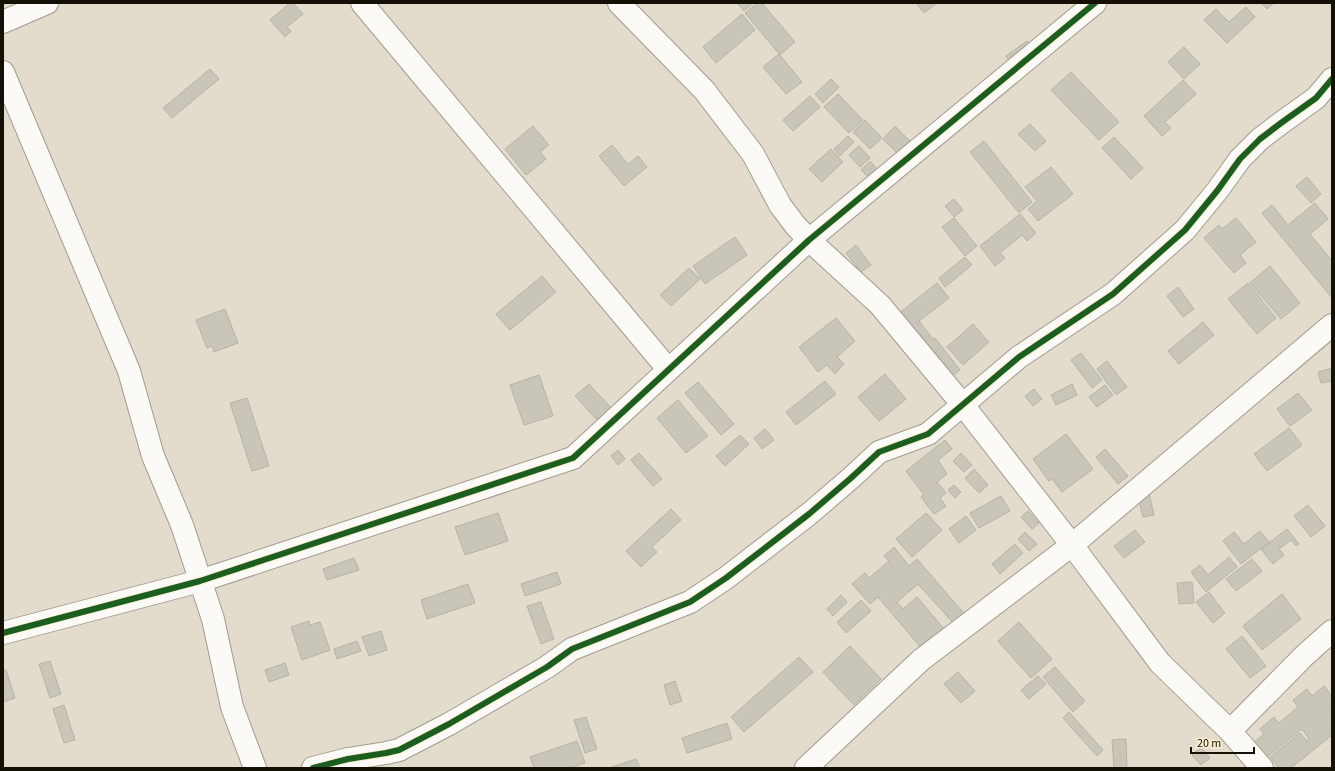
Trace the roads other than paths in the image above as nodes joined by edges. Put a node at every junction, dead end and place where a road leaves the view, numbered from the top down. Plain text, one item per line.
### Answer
1 (47, 3) edge
2 (362, 3) edge
3 (619, 3) edge
4 (1095, 3) edge
5 (3, 22) edge
6 (3, 72) edge
7 (1332, 79) edge
8 (809, 240) junction
9 (1332, 325) edge
10 (668, 369) junction
11 (963, 405) junction
12 (1072, 545) junction
13 (200, 581) junction
14 (1332, 632) edge
15 (3, 633) edge
16 (1230, 731) junction
17 (255, 768) edge
18 (313, 768) edge
19 (806, 768) edge
20 (1262, 768) edge

1 - 5 street
2 - 10 street
3 - 8 street
4 - 8 street
6 - 13 street
7 - 11 street
8 - 10 street
8 - 11 street
9 - 12 street
10 - 13 street
11 - 12 street
11 - 18 street
12 - 16 street
12 - 19 street
13 - 15 street
13 - 17 street
14 - 16 street
16 - 20 street

